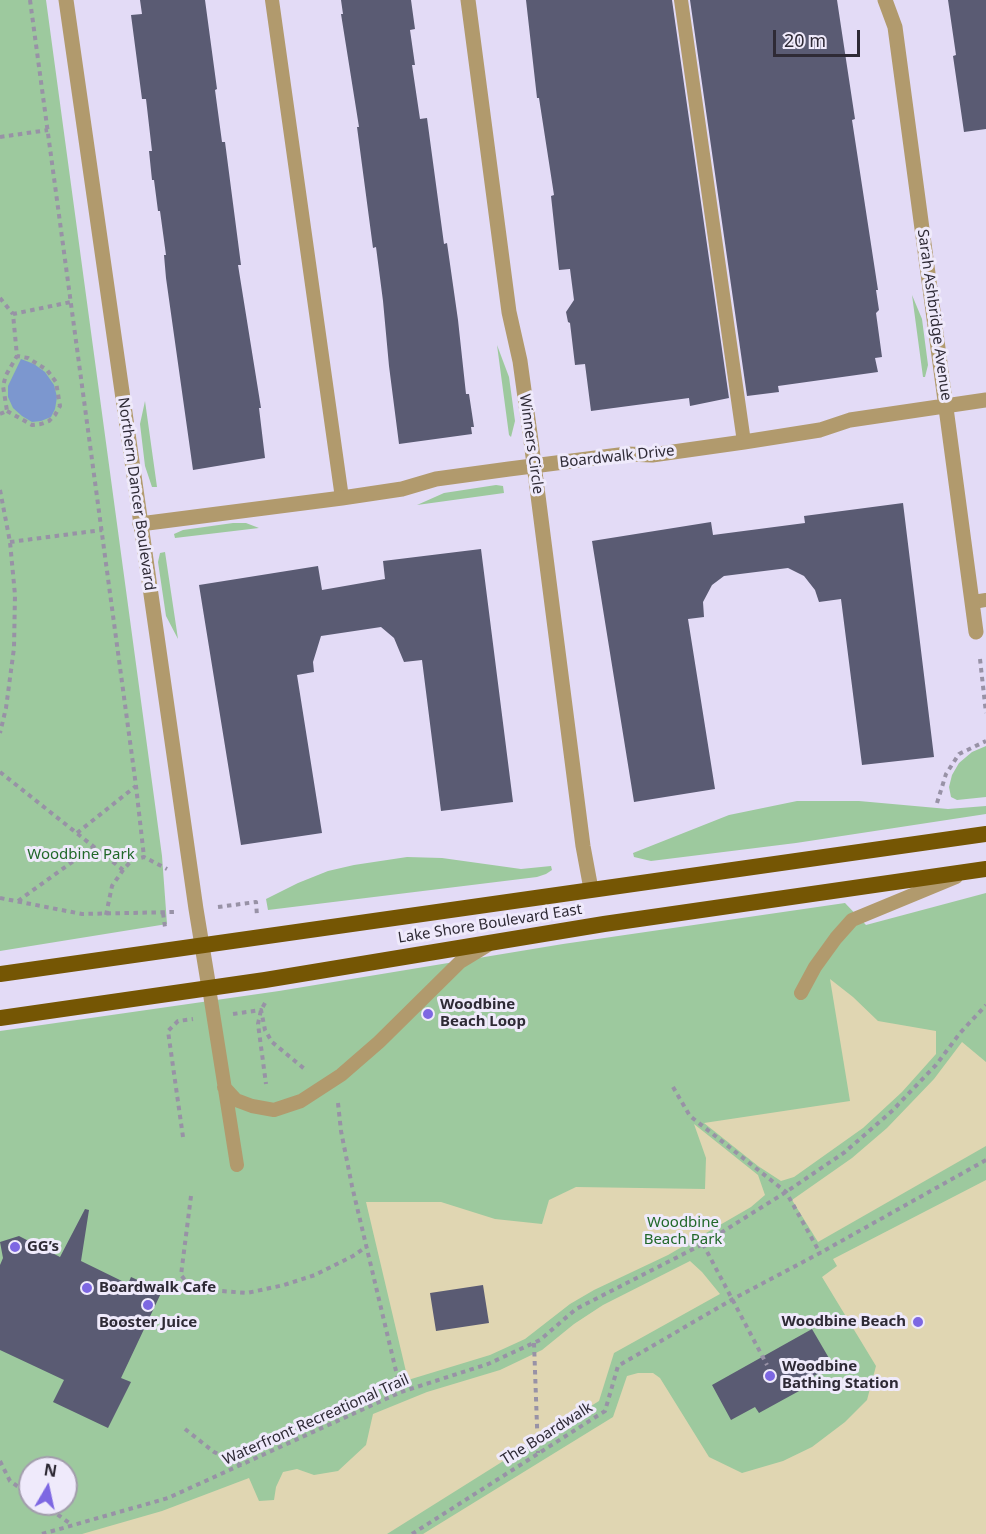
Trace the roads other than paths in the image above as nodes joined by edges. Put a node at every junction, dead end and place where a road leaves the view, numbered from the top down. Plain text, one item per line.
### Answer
1 (66, 0) edge
2 (272, 0) edge
3 (468, 0) edge
4 (681, 0) edge
5 (885, 0) edge
6 (986, 400) edge
7 (947, 406) junction
8 (744, 442) junction
9 (534, 465) junction
10 (342, 498) junction
11 (140, 524) junction
12 (979, 601) edge
13 (976, 632) dead end
14 (986, 834) edge
15 (986, 869) edge
16 (968, 872) junction
17 (591, 889) junction
18 (494, 941) junction
19 (202, 946) junction
20 (0, 974) edge
21 (209, 988) junction
22 (801, 993) dead end
23 (0, 1018) edge
24 (224, 1087) junction
25 (237, 1165) dead end

1 - 11 street, Northern Dancer Boulevard
2 - 10 lane
3 - 9 street, Winners Circle
4 - 8 lane
5 - 7 street, Sarah Ashbridge Avenue
6 - 7 street, Boardwalk Drive
7 - 8 street, Boardwalk Drive
7 - 12 street, Sarah Ashbridge Avenue
8 - 9 street, Boardwalk Drive
9 - 10 street, Boardwalk Drive
9 - 17 street, Winners Circle
10 - 11 street, Boardwalk Drive
11 - 19 street, Northern Dancer Boulevard
12 - 13 street, Sarah Ashbridge Avenue
14 - 17 highway, Lake Shore Boulevard East
15 - 16 highway, Lake Shore Boulevard East
16 - 18 highway, Lake Shore Boulevard East
16 - 22 lane
17 - 19 highway, Lake Shore Boulevard East
18 - 21 highway, Lake Shore Boulevard East
18 - 24 lane
19 - 20 highway, Lake Shore Boulevard East
19 - 21 street, Northern Dancer Boulevard
21 - 23 highway, Lake Shore Boulevard East
21 - 24 lane
24 - 25 lane

